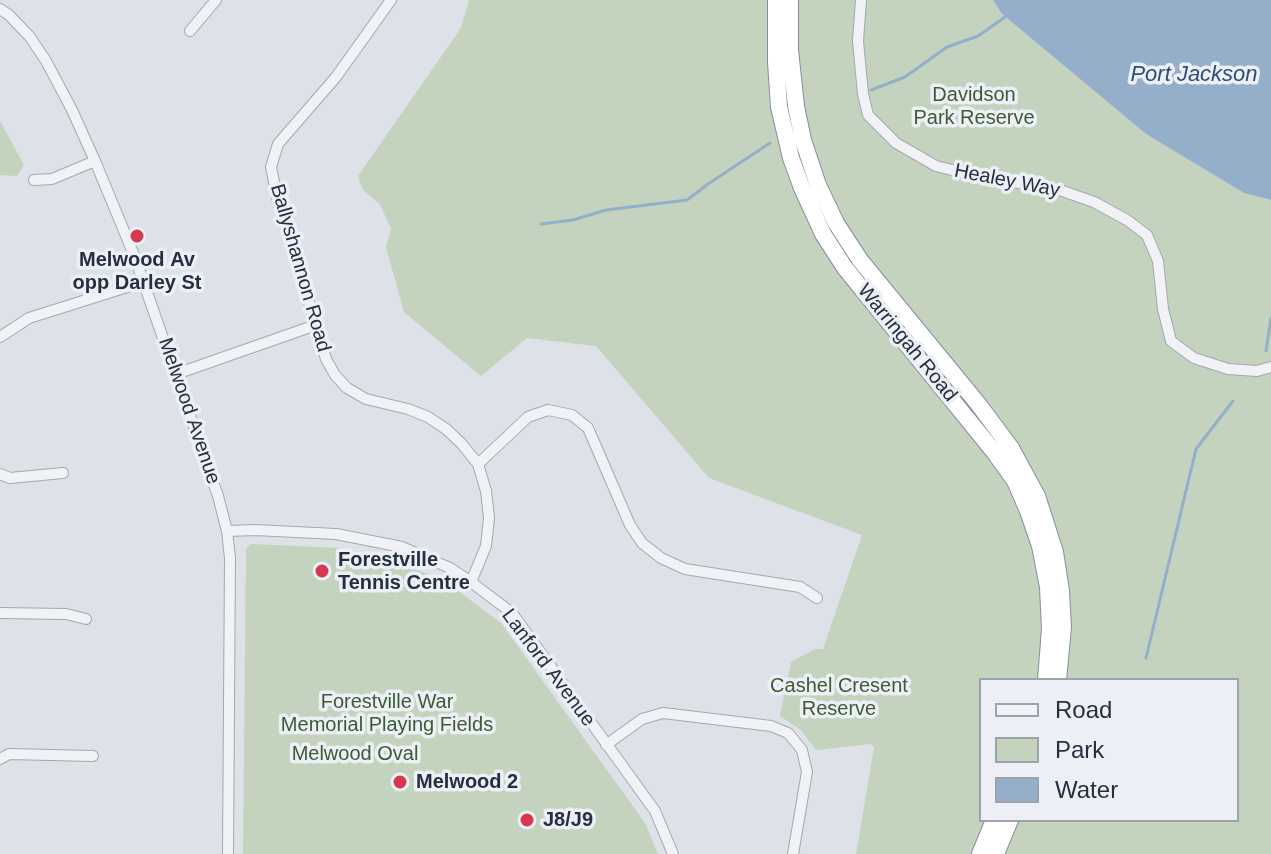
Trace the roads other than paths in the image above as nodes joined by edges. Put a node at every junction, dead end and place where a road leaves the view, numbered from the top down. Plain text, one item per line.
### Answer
1 (216, 0) edge
2 (391, 0) edge
3 (776, 0) edge
4 (790, 0) edge
5 (798, 0) edge
6 (861, 0) edge
7 (0, 9) edge
8 (190, 31) dead end
9 (790, 41) junction
10 (95, 161) junction
11 (34, 180) dead end
12 (143, 282) junction
13 (316, 325) junction
14 (0, 337) edge
15 (1271, 367) edge
16 (176, 374) junction
17 (478, 464) junction
18 (63, 473) dead end
19 (0, 474) edge
20 (227, 531) junction
21 (471, 582) junction
22 (817, 598) dead end
23 (0, 613) edge
24 (86, 619) dead end
25 (1046, 678) edge
26 (1058, 678) edge
27 (606, 745) junction
28 (93, 756) dead end
29 (0, 759) edge
30 (993, 822) edge
31 (1009, 822) edge
32 (228, 854) edge
33 (673, 854) edge
34 (793, 854) edge
35 (980, 854) edge
36 (996, 854) edge

1 - 8 street
2 - 13 street, Ballyshannon Road
3 - 25 highway, Warringah Road
4 - 9 highway, Warringah Road
5 - 9 highway
6 - 15 street, Healey Way
7 - 10 street, Melwood Avenue
9 - 26 highway, Warringah Road
10 - 11 street
10 - 12 street, Melwood Avenue
12 - 14 street
12 - 16 street, Melwood Avenue
13 - 16 street
13 - 17 street, Ballyshannon Road
16 - 20 street, Melwood Avenue
17 - 21 street, Ballyshannon Road
17 - 22 street
18 - 19 street
20 - 21 street, Lanford Avenue
20 - 32 street, Melwood Avenue
21 - 27 street, Lanford Avenue
23 - 24 street
27 - 33 street, Lanford Avenue
27 - 34 street
28 - 29 street
30 - 35 highway
31 - 36 highway

